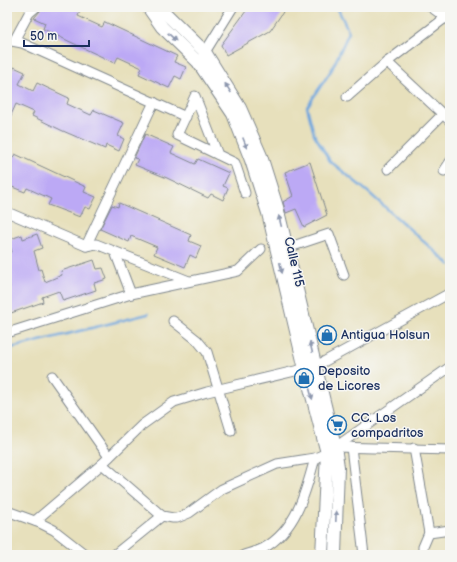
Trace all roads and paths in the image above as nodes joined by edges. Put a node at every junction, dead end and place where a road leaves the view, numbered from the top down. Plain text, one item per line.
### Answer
1 (36, 7) edge
2 (148, 7) edge
3 (159, 7) edge
4 (233, 7) edge
5 (431, 7) edge
6 (448, 17) edge
7 (11, 41) edge
8 (205, 52) junction
9 (198, 62) junction
10 (387, 62) junction
11 (347, 97) dead end
12 (154, 102) junction
13 (443, 114) junction
14 (186, 117) junction
15 (450, 121) edge
16 (218, 155) junction
17 (450, 162) edge
18 (388, 169) dead end
19 (444, 170) dead end
20 (245, 193) dead end
21 (7, 212) edge
22 (86, 246) junction
23 (287, 248) junction
24 (261, 249) dead end
25 (115, 252) junction
26 (344, 275) dead end
27 (189, 281) junction
28 (450, 293) edge
29 (130, 294) junction
30 (173, 321) dead end
31 (7, 332) edge
32 (310, 367) junction
33 (450, 367) edge
34 (52, 376) dead end
35 (218, 390) junction
36 (231, 431) dead end
37 (351, 447) junction
38 (414, 448) junction
39 (331, 450) junction
40 (450, 450) edge
41 (315, 458) junction
42 (106, 461) junction
43 (7, 511) edge
44 (162, 516) junction
45 (34, 521) junction
46 (450, 530) edge
47 (429, 533) junction
48 (86, 555) edge
49 (114, 555) edge
50 (244, 555) edge
51 (322, 555) edge
52 (335, 555) edge
53 (364, 555) edge
54 (423, 555) edge

1 - 7 street
2 -> 9 main road, Calle 115
3 - 8 main road, Calle 115
4 - 8 street
5 - 6 street
6 - 10 street
7 - 12 street
8 - 9 street
23 -> 8 main road, Calle 115
9 -> 32 main road, Calle 115
10 - 11 street
10 - 13 street
12 - 14 street
12 - 22 street
13 - 15 street
13 - 18 street
14 - 16 street
14 - 16 street
16 - 20 street
17 - 19 street
21 - 22 street
22 - 25 street
23 - 26 street
32 -> 23 main road, Calle 115
24 - 27 street
25 - 27 street
25 - 29 street
27 - 29 street
28 - 32 street
29 - 31 street
30 - 35 street
32 - 35 street
32 - 39 main road, Calle 115
33 - 39 street
34 - 42 street
35 - 36 street
35 - 42 street
37 - 38 street
37 - 39 street
37 - 53 street
38 - 40 street
38 - 47 street
39 - 41 street
39 - 51 main road, Calle 115
52 -> 39 main road, Calle 115
41 - 44 street
41 - 50 street
42 - 44 street
42 - 45 street
43 - 45 street
44 - 49 street
45 - 48 street
46 - 47 street
47 - 54 street

